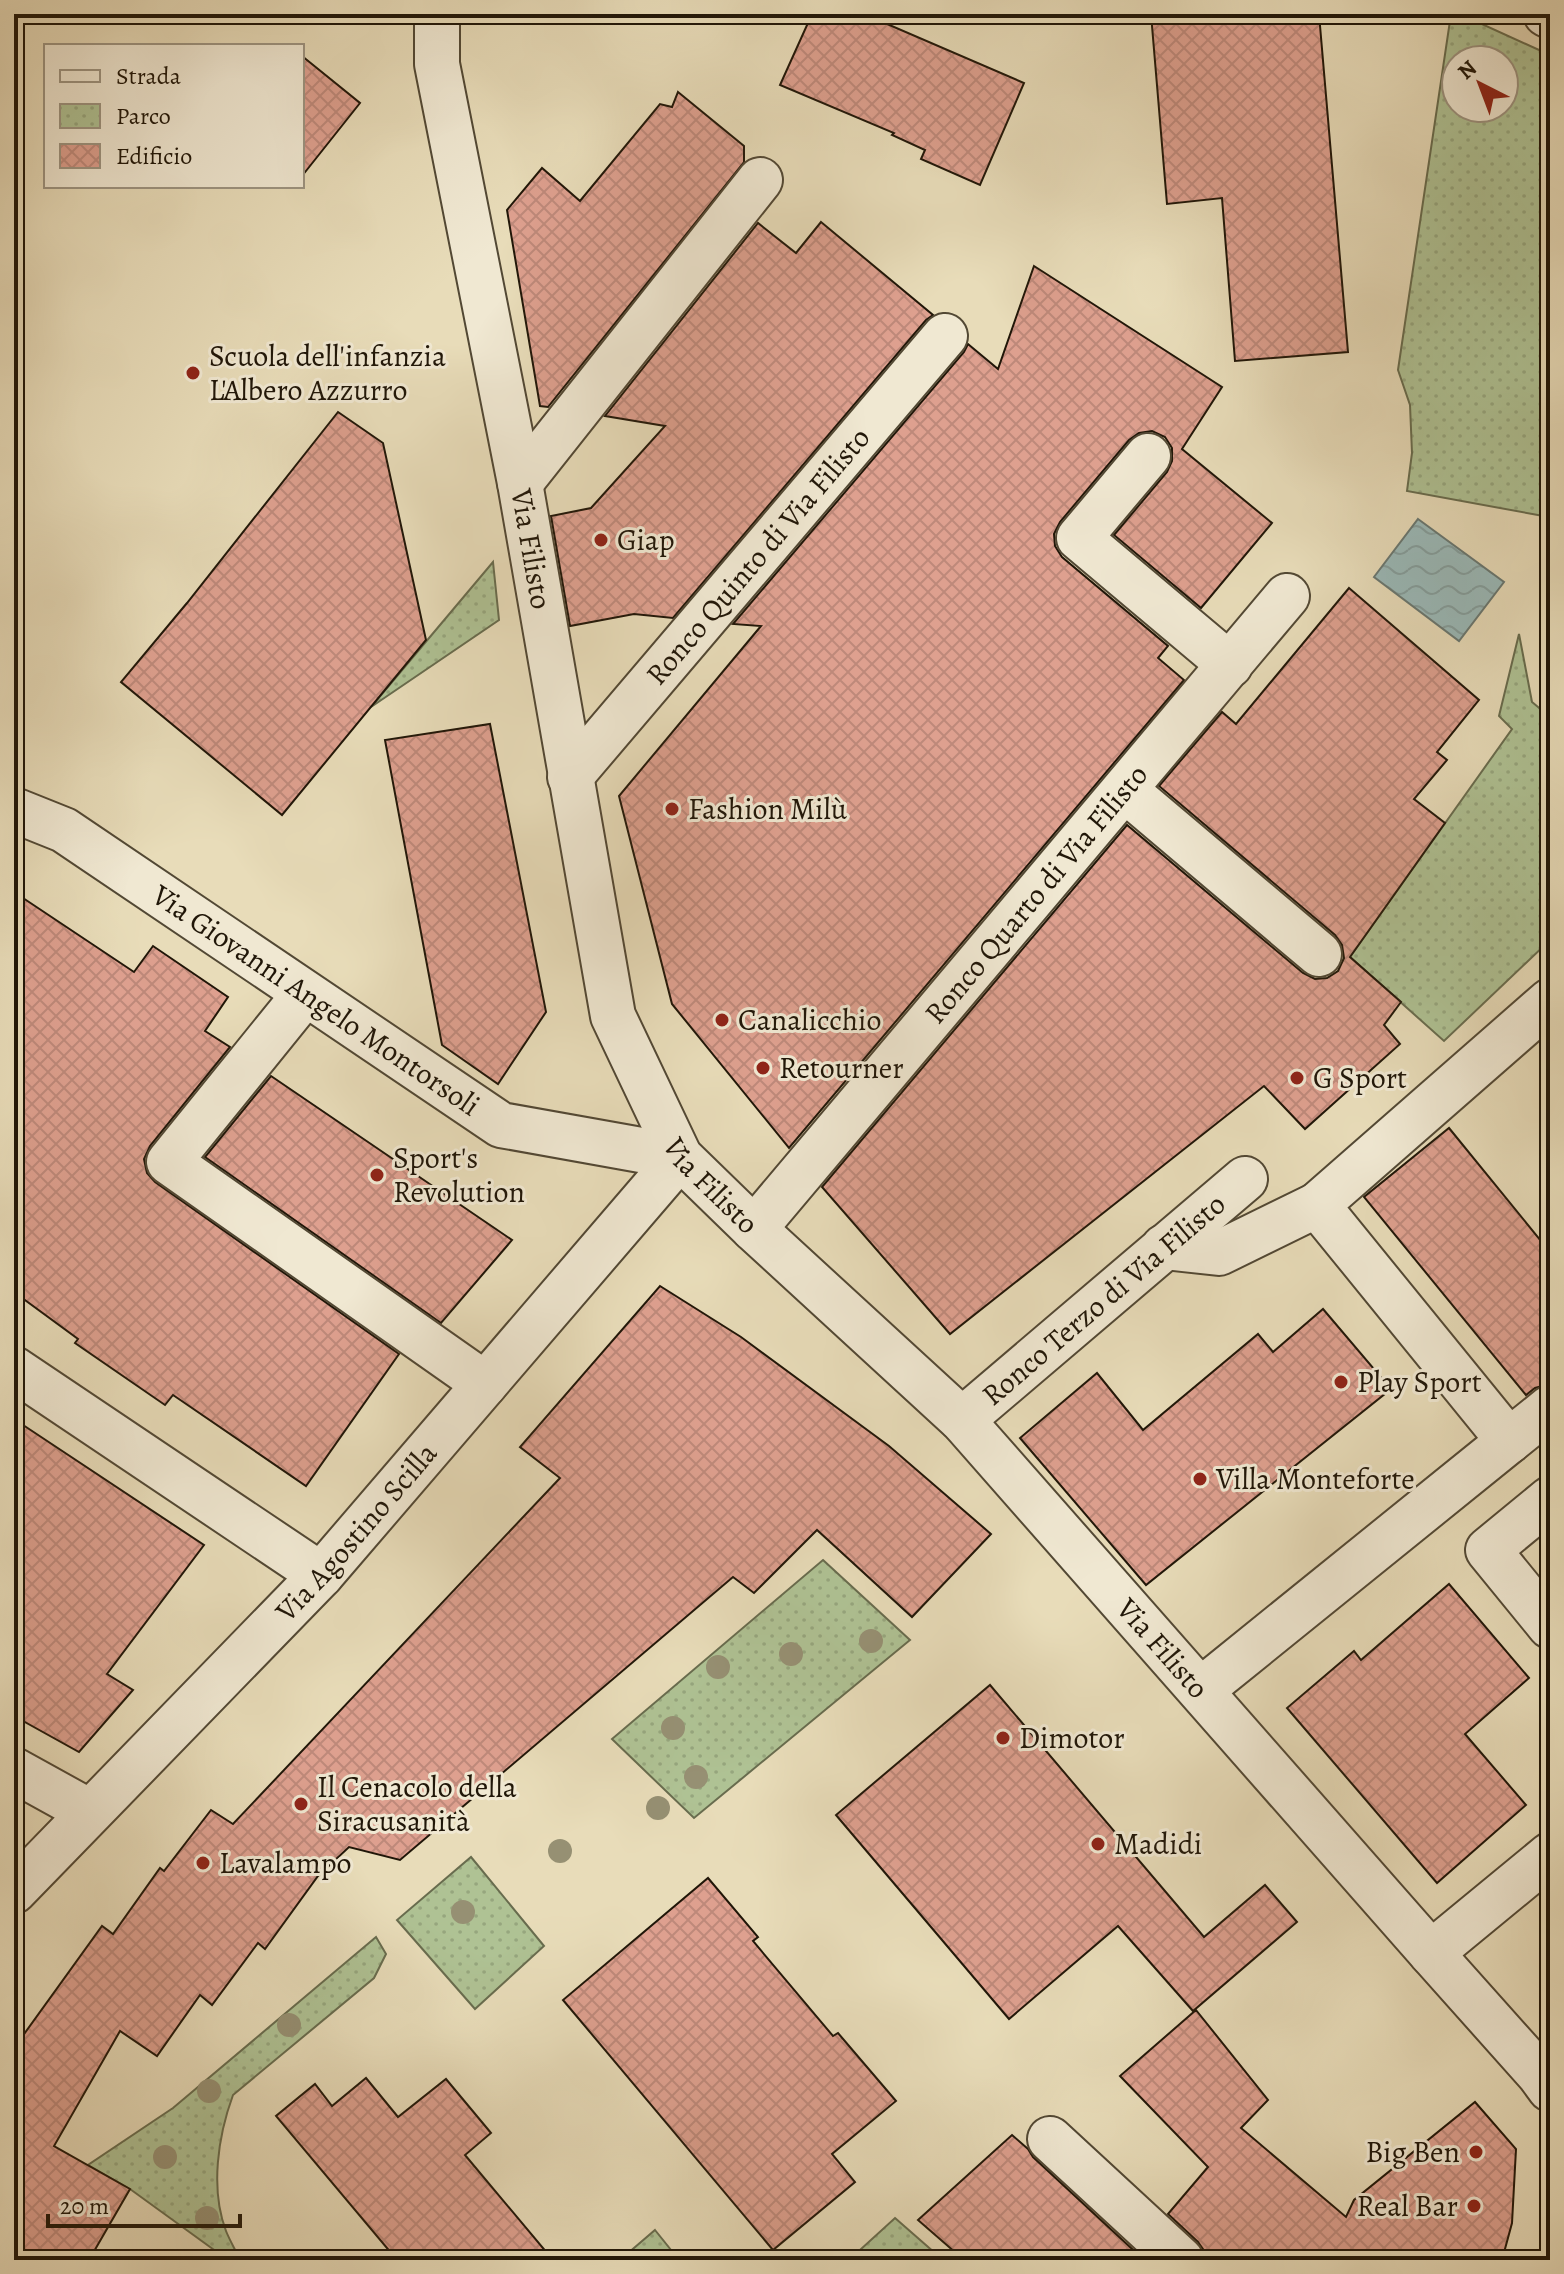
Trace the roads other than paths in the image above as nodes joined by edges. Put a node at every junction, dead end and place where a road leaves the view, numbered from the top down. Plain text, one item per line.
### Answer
1 (437, 14) edge
2 (760, 180) dead end
3 (945, 336) dead end
4 (1148, 456) dead end
5 (520, 483) junction
6 (1287, 596) dead end
7 (1230, 665) junction
8 (570, 777) junction
9 (1125, 790) junction
10 (14, 810) edge
11 (1319, 954) dead end
12 (305, 994) junction
13 (1550, 1001) edge
14 (680, 1157) junction
15 (1245, 1179) dead end
16 (1317, 1205) junction
17 (754, 1229) junction
18 (1164, 1247) junction
19 (14, 1369) edge
20 (485, 1384) junction
21 (1550, 1408) edge
22 (962, 1420) junction
23 (1509, 1441) junction
24 (1550, 1499) edge
25 (321, 1575) junction
26 (1550, 1626) edge
27 (1201, 1690) junction
28 (14, 1770) edge
29 (90, 1812) junction
30 (1550, 1855) edge
31 (14, 1891) edge
32 (1431, 1953) junction
33 (1546, 2079) edge
34 (1050, 2139) dead end
35 (1181, 2260) edge

1 - 5 street, Via Filisto
2 - 5 street
3 - 8 street, Ronco Quinto di Via Filisto
4 - 7 street
5 - 8 street, Via Filisto
6 - 7 street, Ronco Quarto di Via Filisto
7 - 9 street, Ronco Quarto di Via Filisto
8 - 14 street, Via Filisto
9 - 11 street
9 - 17 street, Ronco Quarto di Via Filisto
10 - 12 street, Via Giovanni Angelo Montorsoli
12 - 14 street, Via Giovanni Angelo Montorsoli
12 - 20 street
13 - 16 street
14 - 17 street, Via Filisto
14 - 20 street, Via Agostino Scilla
15 - 18 street, Ronco Terzo di Via Filisto
16 - 18 street
16 - 23 street
17 - 22 street, Via Filisto
18 - 22 street, Ronco Terzo di Via Filisto
19 - 25 street
20 - 25 street, Via Agostino Scilla
21 - 23 street
22 - 27 street, Via Filisto
23 - 27 street
24 - 26 street
25 - 29 street, Via Agostino Scilla
27 - 32 street, Via Filisto
28 - 29 street
29 - 31 street, Via Agostino Scilla
30 - 32 street
32 - 33 street, Via Filisto
34 - 35 street

